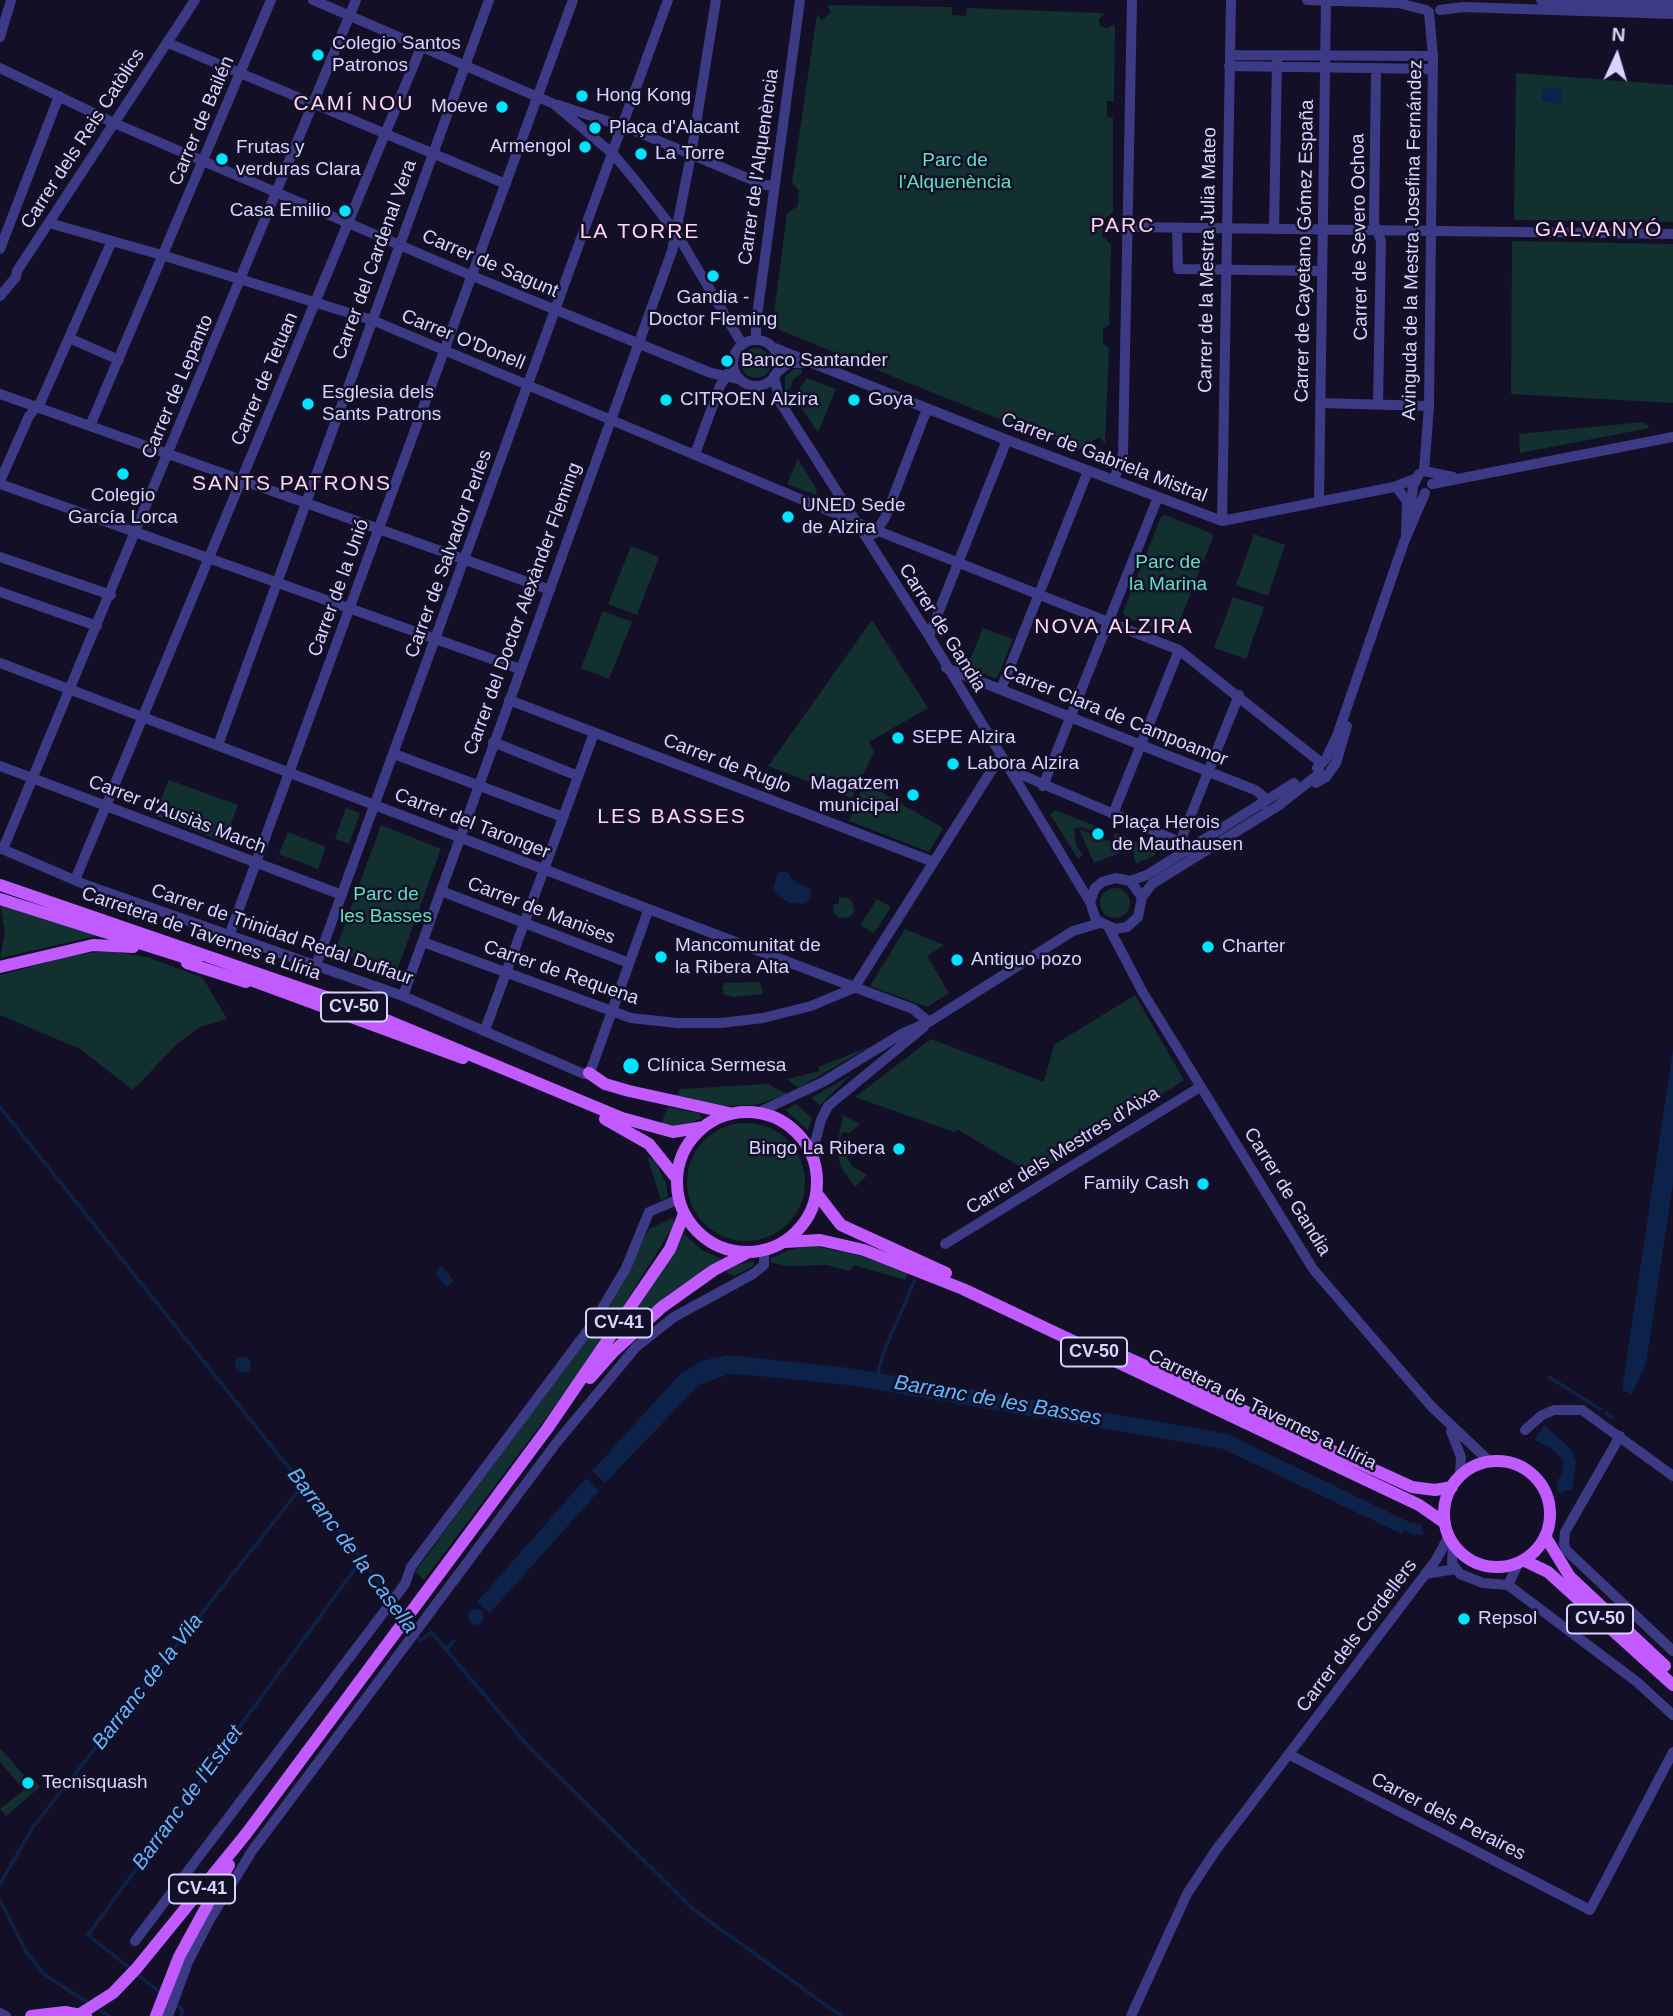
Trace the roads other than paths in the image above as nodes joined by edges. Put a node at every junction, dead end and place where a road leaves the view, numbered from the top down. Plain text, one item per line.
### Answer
1 (11, 0) edge
2 (195, 0) edge
3 (271, 0) edge
4 (313, 0) edge
5 (356, 0) edge
6 (489, 0) edge
7 (573, 0) edge
8 (668, 0) edge
9 (716, 0) edge
10 (800, 0) edge
11 (1132, 0) edge
12 (1231, 0) edge
13 (1307, 0) edge
14 (1326, 0) edge
15 (1413, 0) edge
16 (1541, 0) edge
17 (1558, 0) edge
18 (1376, 1) edge
19 (1398, 3) junction
20 (1673, 4) edge
21 (1433, 7) edge
22 (1673, 14) edge
23 (350, 15) junction
24 (0, 37) edge
25 (168, 43) junction
26 (422, 45) junction
27 (1433, 52) junction
28 (1230, 60) junction
29 (1277, 61) junction
30 (1325, 61) junction
31 (465, 63) junction
32 (0, 68) edge
33 (1376, 68) junction
34 (1433, 69) junction
35 (241, 74) junction
36 (538, 94) junction
37 (59, 96) junction
38 (314, 103) junction
39 (554, 104) junction
40 (583, 111) junction
41 (114, 123) junction
42 (576, 123) junction
43 (623, 126) junction
44 (386, 134) junction
45 (433, 153) junction
46 (613, 154) junction
47 (691, 155) junction
48 (205, 161) junction
49 (506, 184) junction
50 (774, 186) junction
51 (276, 191) junction
52 (349, 221) junction
53 (49, 223) junction
54 (1129, 227) junction
55 (1177, 228) junction
56 (1226, 228) junction
57 (1274, 229) junction
58 (1323, 230) junction
59 (1377, 230) junction
60 (1431, 231) junction
61 (677, 234) junction
62 (1673, 234) edge
63 (111, 243) junction
64 (400, 244) junction
65 (0, 248) edge
66 (165, 256) junction
67 (1226, 269) junction
68 (1322, 271) junction
69 (473, 276) junction
70 (240, 280) junction
71 (2, 288) edge
72 (316, 303) junction
73 (557, 310) junction
74 (372, 320) junction
75 (69, 338) junction
76 (756, 340) junction
77 (638, 344) junction
78 (742, 344) junction
79 (772, 346) junction
80 (445, 352) junction
81 (120, 360) junction
82 (810, 363) junction
83 (733, 367) junction
84 (776, 374) junction
85 (725, 377) junction
86 (739, 379) junction
87 (759, 385) junction
88 (530, 387) junction
89 (0, 394) edge
90 (778, 399) junction
91 (1320, 403) junction
92 (1378, 405) junction
93 (1429, 406) junction
94 (35, 407) junction
95 (927, 409) junction
96 (610, 420) junction
97 (90, 426) junction
98 (1673, 437) edge
99 (1006, 440) junction
100 (695, 454) junction
101 (168, 455) junction
102 (1088, 471) junction
103 (1114, 480) junction
104 (242, 481) junction
105 (1424, 481) junction
106 (0, 482) edge
107 (1395, 487) junction
108 (1158, 497) junction
109 (1319, 502) junction
110 (306, 504) junction
111 (853, 521) junction
112 (1222, 521) junction
113 (379, 530) junction
114 (878, 530) junction
115 (136, 532) junction
116 (1405, 538) junction
117 (867, 541) junction
118 (0, 558) edge
119 (209, 559) junction
120 (465, 561) junction
121 (959, 562) junction
122 (276, 583) junction
123 (550, 590) junction
124 (0, 592) edge
125 (1039, 593) junction
126 (111, 595) junction
127 (350, 609) junction
128 (1109, 621) junction
129 (97, 626) junction
130 (929, 636) junction
131 (436, 640) junction
132 (1179, 650) junction
133 (0, 663) edge
134 (946, 668) junction
135 (520, 669) junction
136 (1001, 689) junction
137 (69, 690) junction
138 (1239, 695) junction
139 (1352, 698) junction
140 (509, 700) junction
141 (1070, 716) junction
142 (144, 717) junction
143 (594, 733) junction
144 (494, 743) junction
145 (1142, 744) junction
146 (218, 745) junction
147 (394, 754) junction
148 (1000, 757) junction
149 (1321, 765) junction
150 (0, 766) edge
151 (1008, 769) junction
152 (1210, 773) junction
153 (289, 774) junction
154 (578, 776) junction
155 (32, 778) junction
156 (478, 785) junction
157 (1043, 786) junction
158 (1263, 804) junction
159 (375, 806) junction
160 (105, 807) junction
161 (1275, 808) junction
162 (1113, 814) junction
163 (563, 817) junction
164 (460, 838) junction
165 (1180, 842) junction
166 (1, 849) edge
167 (1189, 852) junction
168 (931, 861) junction
169 (256, 864) junction
170 (544, 870) junction
171 (1075, 877) junction
172 (75, 880) junction
173 (1130, 881) junction
174 (1102, 882) junction
175 (0, 885) edge
176 (441, 891) junction
177 (342, 895) junction
178 (1142, 897) junction
179 (0, 899) edge
180 (1091, 906) junction
181 (648, 911) junction
182 (524, 923) junction
183 (1105, 925) junction
184 (1127, 927) junction
185 (1073, 931) junction
186 (229, 936) junction
187 (423, 942) junction
188 (1126, 959) junction
189 (629, 963) junction
190 (316, 965) junction
191 (0, 967) edge
192 (506, 974) junction
193 (854, 988) junction
194 (287, 993) junction
195 (403, 996) junction
196 (611, 1013) junction
197 (929, 1022) junction
198 (485, 1030) junction
199 (589, 1073) junction
200 (1200, 1087) junction
201 (757, 1113) junction
202 (733, 1114) junction
203 (704, 1127) junction
204 (812, 1154) junction
205 (677, 1179) junction
206 (817, 1194) junction
207 (679, 1199) junction
208 (684, 1214) junction
209 (785, 1242) junction
210 (945, 1244) dead end
211 (764, 1251) junction
212 (747, 1253) junction
213 (1447, 1422) junction
214 (547, 1429) junction
215 (1525, 1430) dead end
216 (1620, 1436) junction
217 (1490, 1462) junction
218 (1673, 1476) edge
219 (1456, 1481) junction
220 (1449, 1534) junction
221 (1545, 1536) junction
222 (1521, 1561) junction
223 (1455, 1570) junction
224 (1424, 1574) junction
225 (1508, 1585) junction
226 (1673, 1651) edge
227 (1673, 1674) edge
228 (1673, 1685) edge
229 (1673, 1715) edge
230 (1673, 1752) edge
231 (1290, 1755) junction
232 (246, 1834) junction
233 (135, 1941) dead end
234 (183, 1960) junction
235 (0, 2013) edge
236 (83, 2015) edge
237 (6, 2016) edge
238 (31, 2016) edge
239 (156, 2016) edge
240 (168, 2016) edge
241 (1131, 2016) edge

1 - 24 street
2 - 25 street, Carrer dels Reis Catòlics
3 - 35 street, Carrer de Bailén
4 - 23 street
5 - 23 street, Carrer de Lepanto
6 - 31 street, Carrer del Cardenal Vera
7 - 36 street, Carrer de la Unió
8 - 43 street
9 - 47 street, Carrer del Doctor Alexànder Fleming
10 - 50 street, Carrer de l'Alquenència
11 - 54 street
12 - 28 street, Carrer de la Mestra Julia Mateo
13 - 14 street
14 - 18 street
14 - 30 street, Carrer de Cayetano Gómez España
15 - 19 street
16 - 17 street
17 - 20 street
18 - 19 street
19 - 21 street
21 - 22 street
21 - 27 street, Avinguda de la Mestra Josefina Fernández
23 - 26 street
23 - 38 street, Carrer de Lepanto
25 - 35 street
25 - 41 street, Carrer dels Reis Catòlics
26 - 31 street
26 - 44 street, Carrer de Tetuan
27 - 30 street
27 - 34 street, Avinguda de la Mestra Josefina Fernández
28 - 29 street
28 - 56 street, Carrer de la Mestra Julia Mateo
29 - 30 street
29 - 57 street
30 - 33 street
30 - 58 street, Carrer de Cayetano Gómez España
31 - 36 street
31 - 45 street, Carrer del Cardenal Vera
32 - 37 street, Carrer de Sagunt
33 - 34 street
33 - 59 street, Carrer de Severo Ochoa
34 - 60 street, Avinguda de la Mestra Josefina Fernández
35 - 38 street
35 - 48 street, Carrer de Bailén
36 - 39 street
36 - 49 street, Carrer de la Unió
37 - 41 street, Carrer de Sagunt
37 - 65 street
38 - 44 street
38 - 51 street, Carrer de Lepanto
39 - 40 street
39 - 42 street
40 - 42 street
40 - 43 street
41 - 48 street, Carrer de Sagunt
41 - 53 street, Carrer dels Reis Catòlics
42 - 46 street
43 - 46 street
43 - 47 street
44 - 45 street
44 - 52 street, Carrer de Tetuan
45 - 49 street
45 - 64 street, Carrer del Cardenal Vera
46 - 61 street
46 - 73 street, Carrer de Salvador Perles
47 - 50 street
47 - 61 street, Carrer del Doctor Alexànder Fleming
48 - 51 street, Carrer de Sagunt
48 - 66 street, Carrer de Bailén
49 - 69 street, Carrer de la Unió
50 - 76 street, Carrer de l'Alquenència
51 - 52 street, Carrer de Sagunt
51 - 70 street, Carrer de Lepanto
52 - 64 street, Carrer de Sagunt
52 - 72 street, Carrer de Tetuan
53 - 63 street, Carrer O'Donell
53 - 71 street, Carrer dels Reis Catòlics
54 - 55 street
54 - 103 street
55 - 56 street
55 - 67 street
56 - 57 street
56 - 67 street, Carrer de la Mestra Julia Mateo
57 - 58 street
58 - 59 street
58 - 68 street, Carrer de Cayetano Gómez España
59 - 60 street
59 - 92 street, Carrer de Severo Ochoa
60 - 62 street
60 - 93 street, Avinguda de la Mestra Josefina Fernández
61 - 77 street, Carrer del Doctor Alexànder Fleming
61 - 78 street
63 - 66 street, Carrer O'Donell
63 - 75 street
64 - 69 street, Carrer de Sagunt
64 - 74 street, Carrer del Cardenal Vera
66 - 70 street, Carrer O'Donell
66 - 81 street, Carrer de Bailén
67 - 68 street
67 - 112 street, Carrer de la Mestra Julia Mateo
68 - 91 street, Carrer de Cayetano Gómez España
69 - 73 street, Carrer de Sagunt
69 - 80 street, Carrer de la Unió
70 - 72 street, Carrer O'Donell
70 - 101 street, Carrer de Lepanto
72 - 74 street, Carrer O'Donell
72 - 104 street, Carrer de Tetuan
73 - 77 street, Carrer de Sagunt
73 - 88 street, Carrer de Salvador Perles
74 - 80 street, Carrer O'Donell
74 - 110 street, Carrer del Cardenal Vera
75 - 81 street
75 - 94 street
76 - 78 street
76 - 79 street
77 - 85 street, Carrer de Sagunt
77 - 96 street, Carrer del Doctor Alexànder Fleming
78 - 83 street
79 - 82 street, Carrer de Gabriela Mistral
79 - 84 street
80 - 88 street, Carrer O'Donell
80 - 113 street, Carrer de la Unió
81 - 97 street, Carrer de Bailén
82 - 84 street
82 - 95 street, Carrer de Gabriela Mistral
83 - 85 street
83 - 86 street
84 - 87 street
84 - 90 street, Carrer de Gandia
85 - 86 street, Carrer de Sagunt
85 - 100 street
86 - 87 street
87 - 90 street, Carrer de Gandia
88 - 96 street, Carrer O'Donell
88 - 120 street, Carrer de Salvador Perles
89 - 94 street
90 - 111 street, Carrer de Gandia
91 - 92 street
91 - 109 street, Carrer de Cayetano Gómez España
92 - 93 street
93 - 105 street, Avinguda de la Mestra Josefina Fernández
94 - 97 street
94 - 106 street
95 - 99 street, Carrer de Gabriela Mistral
95 - 114 street
96 - 100 street, Carrer O'Donell
96 - 123 street, Carrer del Doctor Alexànder Fleming
97 - 101 street
98 - 105 street
99 - 102 street, Carrer de Gabriela Mistral
99 - 121 street
100 - 111 street, Carrer O'Donell
101 - 104 street
101 - 115 street, Carrer de Lepanto
102 - 103 street, Carrer de Gabriela Mistral
102 - 125 street
103 - 108 street, Carrer de Gabriela Mistral
104 - 110 street
104 - 119 street, Carrer de Tetuan
105 - 107 street, Carrer de Gabriela Mistral
105 - 116 street, Avinguda de la Mestra Josefina Fernández
106 - 115 street
107 - 109 street, Carrer de Gabriela Mistral
107 - 116 street
108 - 112 street, Carrer de Gabriela Mistral
108 - 128 street
109 - 112 street, Carrer de Gabriela Mistral
110 - 113 street
110 - 122 street, Carrer del Cardenal Vera
111 - 114 street, Carrer O'Donell
111 - 117 street, Carrer de Gandia
113 - 120 street
113 - 127 street, Carrer de la Unió
114 - 117 street
114 - 121 street, Carrer O'Donell
115 - 119 street
115 - 126 street, Carrer de Lepanto
116 - 139 street
117 - 130 street, Carrer de Gandia
118 - 126 street
119 - 122 street
119 - 142 street, Carrer de Tetuan
120 - 123 street
120 - 131 street, Carrer de Salvador Perles
121 - 125 street, Carrer O'Donell
121 - 130 street
122 - 127 street
122 - 146 street, Carrer del Cardenal Vera
123 - 135 street, Carrer del Doctor Alexànder Fleming
124 - 129 street
125 - 128 street, Carrer O'Donell
125 - 136 street
126 - 129 street, Carrer de Lepanto
127 - 131 street
127 - 153 street, Carrer de la Unió
128 - 132 street, Carrer O'Donell
128 - 141 street
129 - 137 street, Carrer de Lepanto
130 - 134 street, Carrer de Gandia
131 - 135 street
131 - 147 street, Carrer de Salvador Perles
132 - 138 street, Carrer O'Donell
132 - 145 street
133 - 137 street, Carrer del Taronger
134 - 136 street, Carrer Clara de Campoamor
134 - 148 street, Carrer de Gandia
135 - 140 street, Carrer del Doctor Alexànder Fleming
136 - 141 street, Carrer Clara de Campoamor
137 - 142 street, Carrer del Taronger
137 - 155 street, Carrer de Lepanto
138 - 149 street, Carrer O'Donell
138 - 152 street
139 - 149 street
139 - 161 street
140 - 143 street, Carrer de Ruglo
140 - 144 street, Carrer del Doctor Alexànder Fleming
141 - 145 street, Carrer Clara de Campoamor
141 - 157 street
142 - 146 street, Carrer del Taronger
142 - 160 street, Carrer de Tetuan
143 - 154 street
143 - 168 street, Carrer de Ruglo
144 - 154 street
144 - 156 street, Carrer del Doctor Alexànder Fleming
145 - 152 street, Carrer Clara de Campoamor
145 - 162 street
146 - 153 street, Carrer del Taronger
147 - 156 street
147 - 159 street, Carrer de Salvador Perles
148 - 151 street, Carrer de Gandia
148 - 168 street
149 - 158 street
149 - 161 street
150 - 155 street, Carrer d'Ausiàs March
151 - 157 street
151 - 171 street, Carrer de Gandia
152 - 158 street, Carrer Clara de Campoamor
152 - 165 street
153 - 159 street, Carrer del Taronger
153 - 169 street, Carrer de la Unió
154 - 163 street
155 - 160 street, Carrer d'Ausiàs March
155 - 166 street, Carrer de Lepanto
156 - 163 street
156 - 164 street, Carrer del Doctor Alexànder Fleming
157 - 162 street
158 - 167 street
159 - 164 street, Carrer del Taronger
159 - 177 street, Carrer de Salvador Perles
160 - 169 street, Carrer d'Ausiàs March
160 - 172 street, Carrer de Tetuan
161 - 178 street
162 - 165 street
163 - 170 street
164 - 170 street, Carrer del Taronger
164 - 176 street, Carrer del Doctor Alexànder Fleming
165 - 167 street
166 - 172 street, Carrer de Trinidad Redal Duffaur
167 - 173 street
168 - 193 street
169 - 177 street, Carrer d'Ausiàs March
169 - 186 street, Carrer de la Unió
170 - 181 street, Carrer del Taronger
170 - 182 street
171 - 174 street
171 - 180 street, Carrer de Gandia
172 - 186 street, Carrer de Trinidad Redal Duffaur
173 - 174 street
173 - 178 street
174 - 180 street
175 - 203 main road, Carretera de Tavernes a Llíria / CV-50
176 - 182 street, Carrer de Manises
176 - 187 street, Carrer del Doctor Alexànder Fleming
177 - 190 street, Carrer de Salvador Perles
178 - 184 street
179 - 194 main road, Carretera de Tavernes a Llíria / CV-50
180 - 183 street
180 - 185 street
181 - 189 street
181 - 193 street, Carrer del Taronger
182 - 189 street, Carrer de Manises
182 - 192 street
183 - 184 street
183 - 185 street
183 - 188 street, Carrer de Gandia
184 - 188 street
185 - 197 street
186 - 190 street, Carrer de Trinidad Redal Duffaur
187 - 192 street, Carrer de Requena
187 - 195 street, Carrer del Doctor Alexànder Fleming
188 - 200 street, Carrer de Gandia
189 - 196 street
190 - 195 street, Carrer de Trinidad Redal Duffaur
191 - 194 main road
192 - 196 street, Carrer de Requena
192 - 198 street
193 - 196 street, Carrer de Requena
193 - 197 street, Carrer del Taronger
194 - 205 main road, Carretera de Tavernes a Llíria / CV-50
195 - 198 street, Carrer de Trinidad Redal Duffaur
196 - 199 street
197 - 201 street
197 - 204 street
198 - 199 street, Carrer de Trinidad Redal Duffaur
199 - 202 main road
200 - 210 street, Carrer dels Mestres d'Aixa
200 - 213 street, Carrer de Gandia
201 - 202 main road, CV-50
201 - 204 main road, CV-50
202 - 203 main road, CV-50
203 - 205 main road, CV-50
204 - 206 main road
205 - 207 main road, CV-50
206 - 209 main road, CV-50
206 - 219 main road, Carretera de Tavernes a Llíria / CV-50
207 - 208 main road, CV-50
207 - 233 street
208 - 212 main road, CV-50
208 - 214 main road, CV-41
209 - 211 main road, CV-50
209 - 220 main road, Carretera de Tavernes a Llíria / CV-50
211 - 212 main road, CV-50
211 - 234 street
212 - 214 main road, CV-41
213 - 217 street, Carrer de Gandia
213 - 219 street, Carrer de Gandia
214 - 232 main road, CV-41
215 - 216 street
216 - 218 street
216 - 226 street
217 - 219 main road, CV-50
217 - 221 main road
219 - 220 main road
220 - 222 main road, CV-50
220 - 223 street
220 - 224 street, Carrer dels Cordellers
221 - 222 main road
221 - 227 main road, CV-50
222 - 225 street
222 - 228 main road, CV-50
223 - 224 street
223 - 225 street
224 - 231 street, Carrer dels Cordellers
225 - 229 street
230 - 231 street, Carrer dels Peraires
231 - 241 street, Carrer dels Cordellers
232 - 234 main road, CV-41
232 - 236 main road, CV-41
234 - 239 main road, CV-41
234 - 240 street
235 - 237 street
236 - 238 main road, CV-41

